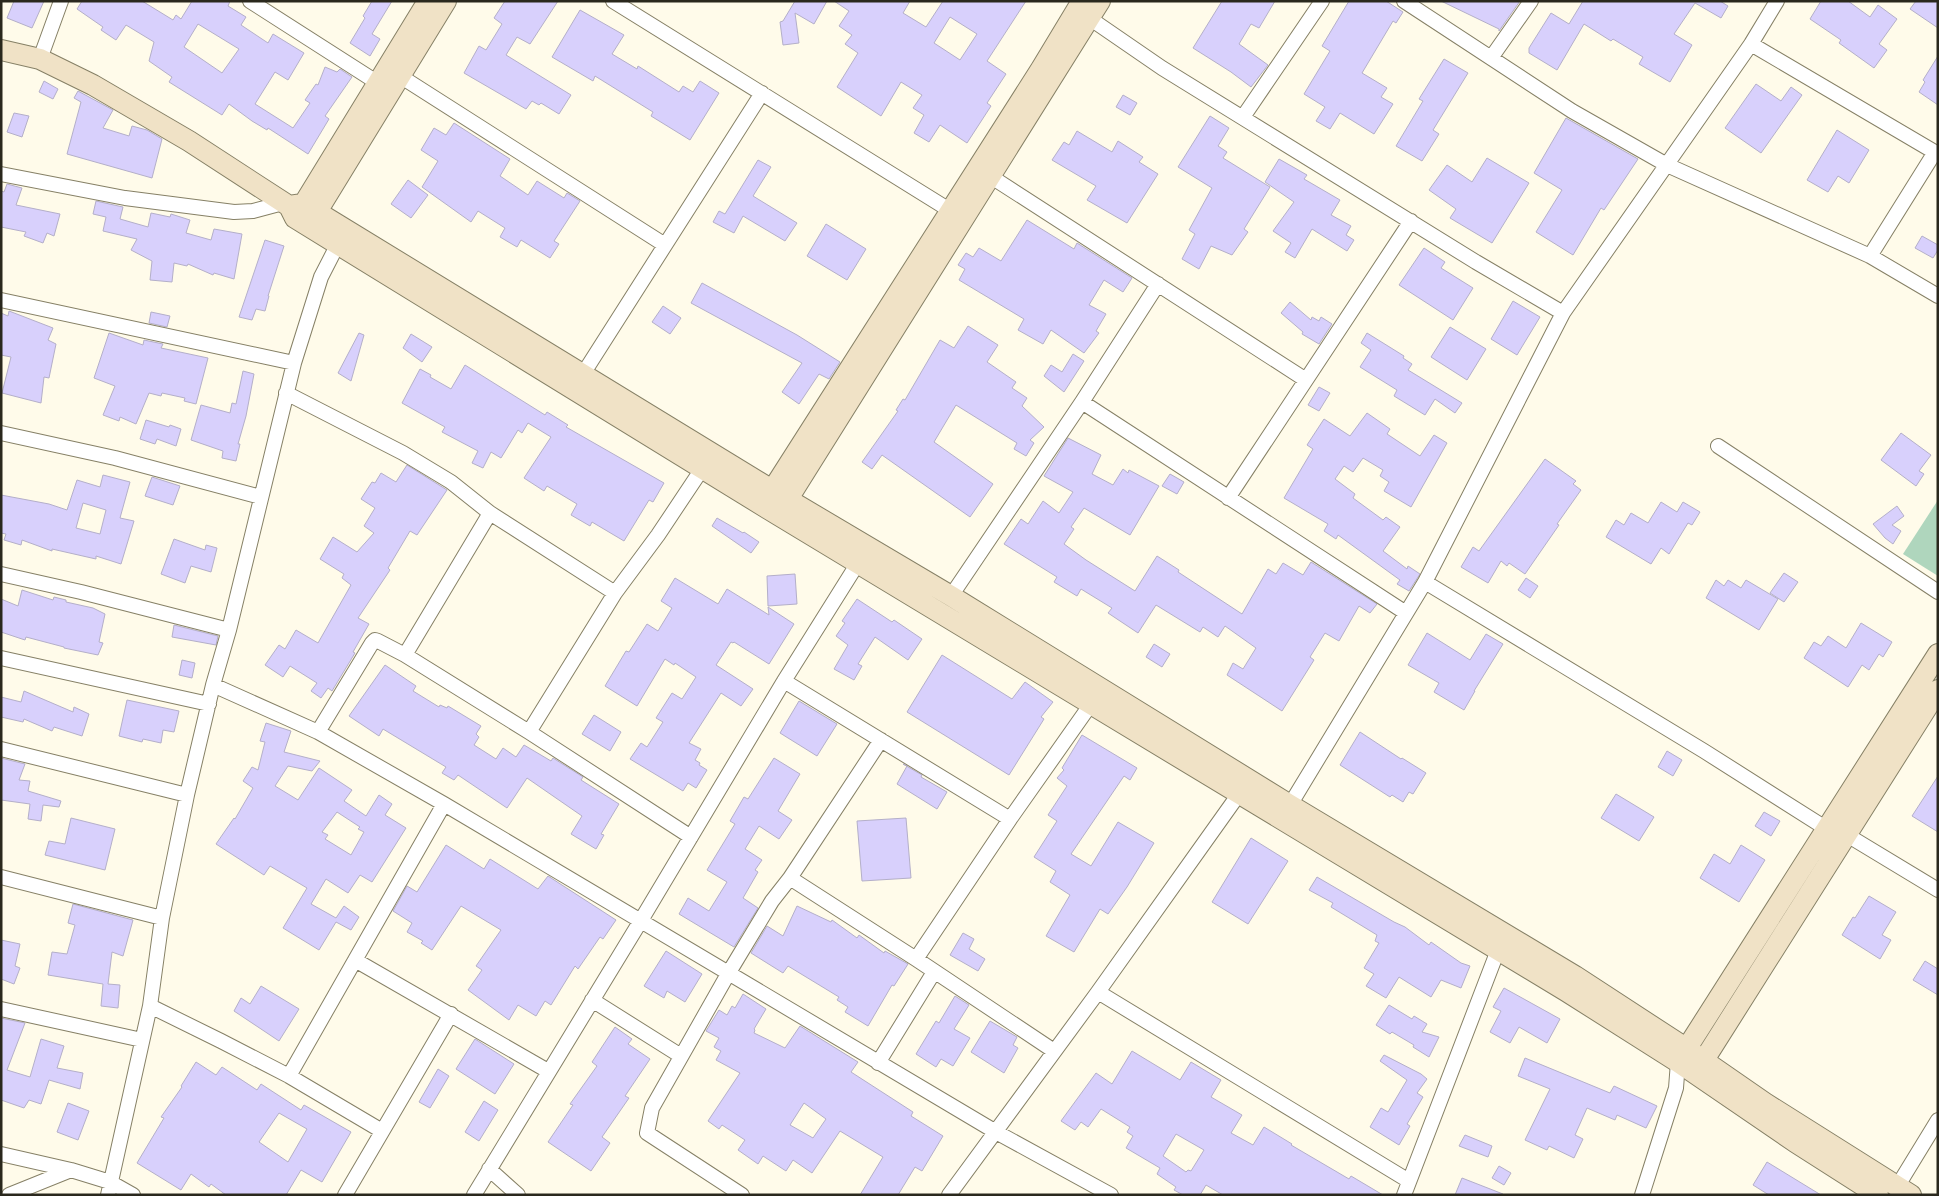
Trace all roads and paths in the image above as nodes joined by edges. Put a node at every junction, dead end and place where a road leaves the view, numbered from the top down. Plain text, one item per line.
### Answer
1 (62, 1) edge
2 (250, 1) edge
3 (428, 1) edge
4 (446, 1) edge
5 (613, 1) edge
6 (1322, 1) edge
7 (1404, 1) edge
8 (1531, 1) edge
9 (1777, 1) edge
10 (1087, 7) edge
11 (1751, 44) junction
12 (1, 50) edge
13 (1491, 58) junction
14 (40, 59) junction
15 (400, 76) junction
16 (378, 83) junction
17 (762, 93) junction
18 (1243, 117) junction
19 (1936, 153) edge
20 (1667, 166) junction
21 (1, 174) edge
22 (990, 176) junction
23 (951, 210) junction
24 (299, 212) junction
25 (1411, 222) junction
26 (342, 237) junction
27 (665, 246) junction
28 (1870, 256) junction
29 (1158, 284) junction
30 (1938, 296) edge
31 (1, 300) edge
32 (1563, 312) junction
33 (294, 363) junction
34 (583, 374) junction
35 (1306, 380) junction
36 (286, 393) junction
37 (1082, 402) junction
38 (1, 433) edge
39 (1718, 446) dead end
40 (702, 469) junction
41 (261, 497) junction
42 (1228, 498) junction
43 (775, 502) junction
44 (490, 513) junction
45 (858, 563) junction
46 (1, 574) edge
47 (1425, 582) junction
48 (1938, 592) edge
49 (615, 593) junction
50 (951, 596) junction
51 (1406, 614) junction
52 (228, 630) junction
53 (1938, 654) edge
54 (405, 655) junction
55 (1, 658) edge
56 (784, 681) junction
57 (213, 685) junction
58 (1938, 690) edge
59 (209, 704) junction
60 (1091, 704) junction
61 (318, 732) junction
62 (528, 732) junction
63 (880, 740) junction
64 (1, 749) edge
65 (1239, 794) junction
66 (187, 795) junction
67 (444, 804) junction
68 (1290, 805) junction
69 (1010, 818) junction
70 (1827, 829) junction
71 (1848, 834) junction
72 (691, 837) junction
73 (1, 877) edge
74 (790, 878) junction
75 (1938, 890) edge
76 (162, 918) junction
77 (640, 922) junction
78 (1498, 950) junction
79 (916, 959) junction
80 (355, 960) junction
81 (934, 972) junction
82 (728, 974) junction
83 (1098, 992) junction
84 (592, 1000) junction
85 (150, 1006) junction
86 (1, 1008) edge
87 (452, 1014) junction
88 (142, 1040) junction
89 (1054, 1051) junction
90 (1682, 1055) junction
91 (681, 1056) junction
92 (878, 1063) junction
93 (1699, 1067) junction
94 (548, 1071) junction
95 (288, 1076) junction
96 (1676, 1088) junction
97 (1938, 1120) edge
98 (382, 1131) junction
99 (996, 1132) junction
100 (1, 1154) edge
101 (489, 1169) junction
102 (71, 1170) junction
103 (109, 1188) edge
104 (1407, 1188) edge
105 (1904, 1191) edge
106 (9, 1195) edge
107 (133, 1195) edge
108 (345, 1195) edge
109 (474, 1195) edge
110 (518, 1195) edge
111 (742, 1195) edge
112 (949, 1195) edge
113 (1111, 1195) edge
114 (1642, 1195) edge
115 (1878, 1195) edge

1 - 14 street
2 - 16 street
3 - 16 street
4 - 15 street
5 - 17 street
6 - 18 street
7 - 13 street
8 - 13 street
9 - 11 street
10 - 18 street
10 - 22 street
10 - 23 street
11 - 19 street
11 - 20 street
12 - 14 street
13 - 20 street
14 - 24 street
15 - 24 street
15 - 27 street
16 - 24 street
17 - 23 street
17 - 27 street
18 - 25 street
19 - 28 street
20 - 28 street
20 - 32 street
21 - 24 street
22 - 29 street
22 - 43 street
23 - 43 street
24 - 26 street
25 - 32 street
25 - 35 street
26 - 33 street
26 - 34 street
26 - 40 street
27 - 34 street
28 - 30 street
29 - 35 street
29 - 37 street
31 - 33 street
32 - 47 street
33 - 36 street
34 - 43 street
35 - 42 street
36 - 41 street
36 - 44 street
37 - 42 street
37 - 50 street
38 - 41 street
39 - 48 street
40 - 43 street
40 - 49 street
41 - 52 street
42 - 51 street
43 - 45 street
43 - 50 street
44 - 49 street
44 - 54 street
45 - 56 street
45 - 60 street
46 - 52 street
47 - 51 street
47 - 70 street
49 - 62 street
50 - 68 street
51 - 68 street
52 - 57 street
53 - 70 street
54 - 61 street
54 - 62 street
55 - 59 street
56 - 63 street
56 - 72 street
57 - 59 street
57 - 61 street
58 - 71 street
59 - 66 street
60 - 65 street
60 - 69 street
61 - 67 street
62 - 72 street
63 - 69 street
63 - 74 street
64 - 66 street
65 - 78 street
65 - 83 street
66 - 76 street
67 - 77 street
67 - 80 street
68 - 90 street
69 - 79 street
70 - 90 street
71 - 75 street
71 - 93 street
72 - 77 street
73 - 76 street
74 - 79 street
74 - 82 street
76 - 85 street
77 - 82 street
77 - 84 street
78 - 90 street
78 - 104 street
79 - 81 street
80 - 87 street
80 - 95 street
81 - 89 street
81 - 92 street
82 - 91 street
82 - 92 street
83 - 89 street
83 - 104 street
84 - 91 street
84 - 94 street
85 - 88 street
85 - 95 street
86 - 88 street
87 - 94 street
87 - 98 street
88 - 103 street
89 - 99 street
90 - 93 street
90 - 96 street
91 - 111 street
92 - 99 street
93 - 96 street
93 - 105 street
93 - 115 street
94 - 101 street
95 - 98 street
96 - 114 street
97 - 105 street
98 - 108 street
99 - 112 street
99 - 113 street
100 - 102 street
101 - 109 street
101 - 110 street
102 - 103 street
102 - 106 street
103 - 107 street

